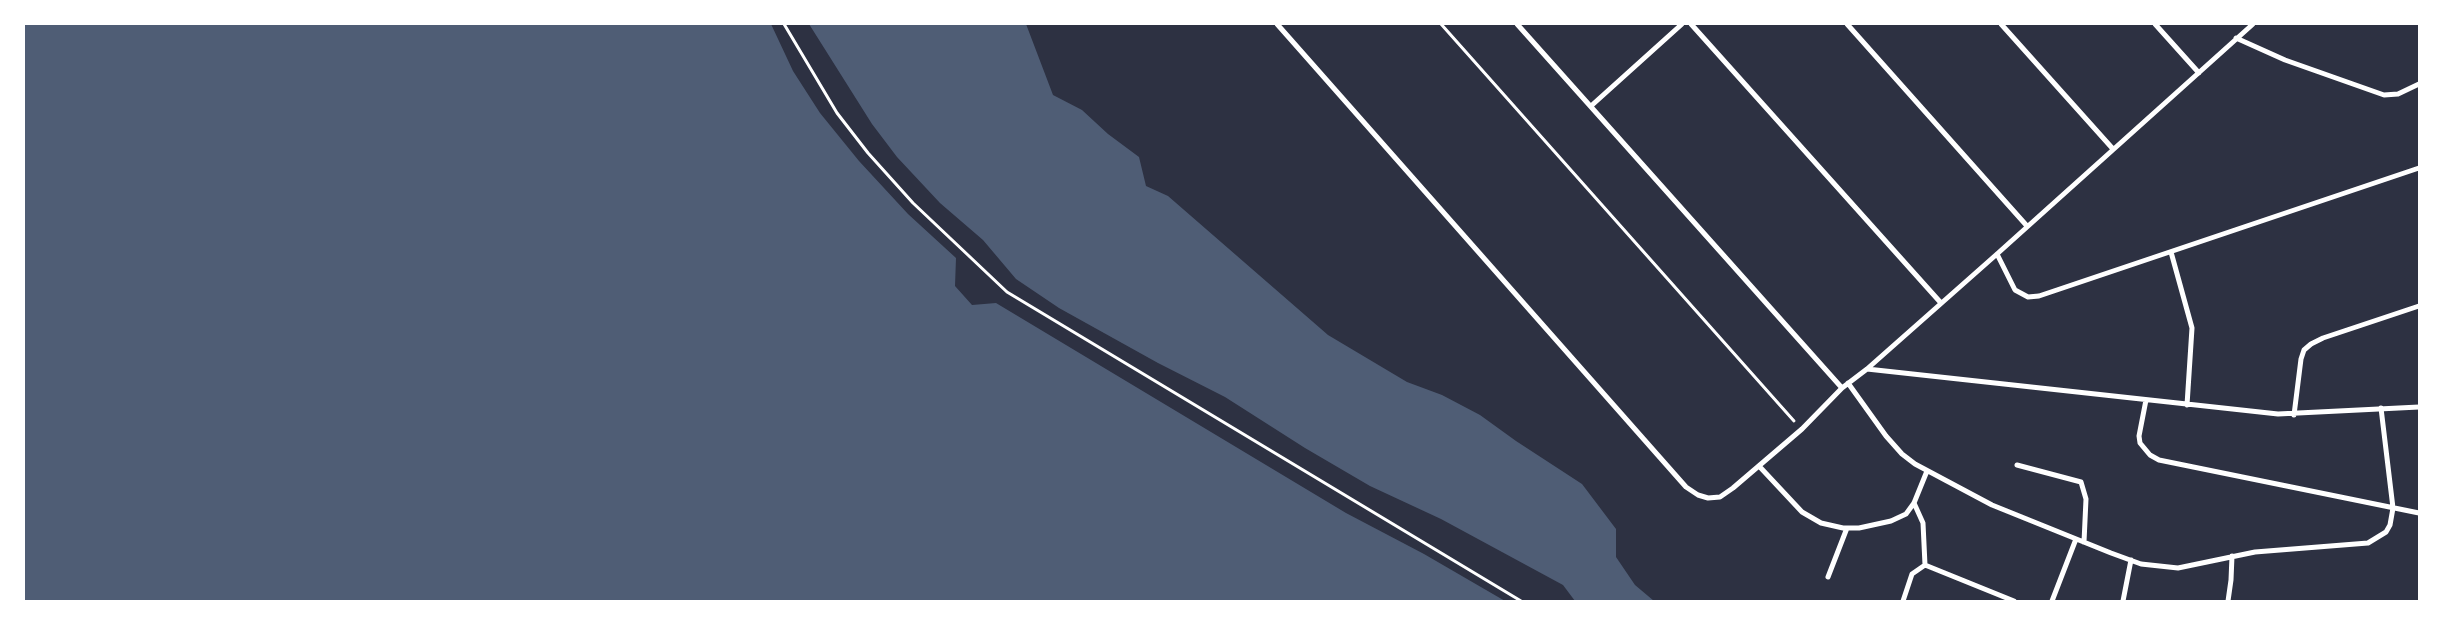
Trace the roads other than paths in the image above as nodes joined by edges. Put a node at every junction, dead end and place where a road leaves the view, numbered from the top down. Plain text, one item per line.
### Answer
1 (1276, 24) edge
2 (1517, 24) edge
3 (1682, 24) edge
4 (1691, 24) edge
5 (1847, 24) edge
6 (2000, 24) edge
7 (2155, 24) edge
8 (2253, 24) edge
9 (2236, 38) junction
10 (2199, 73) junction
11 (2419, 84) edge
12 (1591, 106) junction
13 (2112, 150) junction
14 (2419, 168) edge
15 (2027, 226) junction
16 (2171, 252) junction
17 (1997, 254) junction
18 (1941, 303) junction
19 (2419, 306) edge
20 (1867, 369) junction
21 (1848, 383) junction
22 (1842, 388) junction
23 (2146, 400) junction
24 (2187, 405) junction
25 (2419, 407) edge
26 (2381, 408) junction
27 (2294, 415) junction
28 (2017, 465) dead end
29 (1759, 466) junction
30 (1927, 471) junction
31 (1914, 503) junction
32 (2393, 508) junction
33 (2419, 513) edge
34 (1847, 528) junction
35 (2076, 539) junction
36 (2084, 542) junction
37 (2232, 556) junction
38 (2131, 560) junction
39 (1925, 565) junction
40 (1828, 577) dead end
41 (1903, 601) edge
42 (2014, 601) edge
43 (2052, 601) edge
44 (2123, 601) edge
45 (2228, 601) edge

1 - 29 street
2 - 12 street
3 - 12 street
4 - 18 street
5 - 15 street
6 - 13 street
7 - 10 street
8 - 9 street
9 - 10 street
9 - 11 street
10 - 13 street
12 - 22 street
13 - 15 street
14 - 16 street
15 - 17 street
16 - 17 street
16 - 24 street
17 - 18 street
18 - 20 street
19 - 27 street
20 - 21 street
20 - 23 street
21 - 22 street
21 - 30 street
22 - 29 street
23 - 24 street
23 - 32 street
24 - 27 street
25 - 26 street
26 - 27 street
26 - 32 street
28 - 36 street
29 - 34 street
30 - 31 street
30 - 35 street
31 - 34 street
31 - 39 street
32 - 33 street
32 - 37 street
34 - 40 street
35 - 36 street
35 - 43 street
36 - 38 street
37 - 38 street
37 - 45 street
38 - 44 street
39 - 41 street
39 - 42 street

